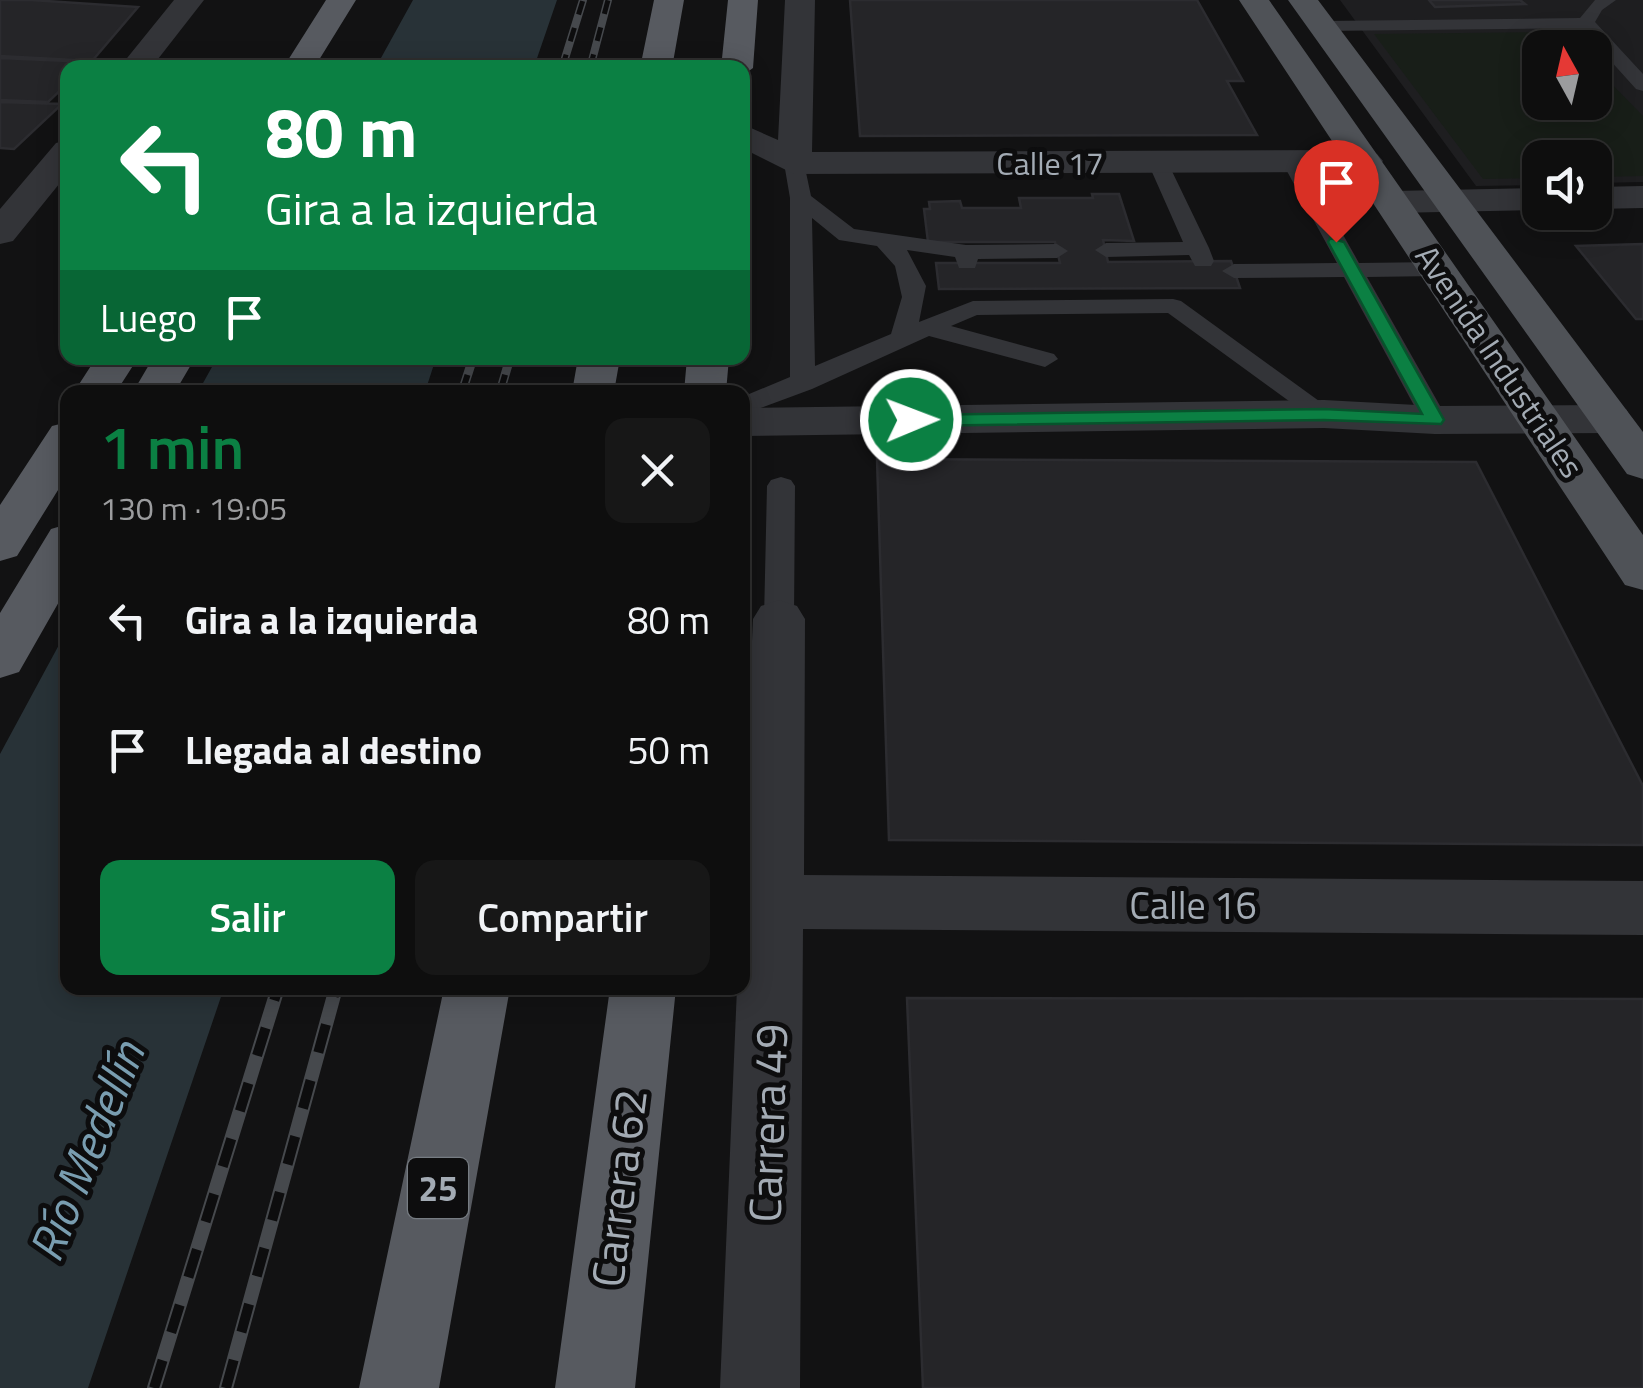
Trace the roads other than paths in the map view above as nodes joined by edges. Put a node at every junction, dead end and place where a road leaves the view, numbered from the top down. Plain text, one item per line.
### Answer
1 (189, 0) edge
2 (341, 0) edge
3 (669, 0) edge
4 (743, 0) edge
5 (800, 0) edge
6 (1254, 0) edge
7 (1556, 0) edge
8 (1607, 0) edge
9 (1313, 13) edge
10 (1586, 23) junction
11 (140, 60) edge
12 (303, 60) edge
13 (658, 60) edge
14 (737, 60) edge
15 (1643, 85) edge
16 (750, 138) edge
17 (60, 160) edge
18 (1365, 161) junction
19 (1292, 162) junction
20 (794, 163) junction
21 (1158, 163) junction
22 (1643, 197) edge
23 (801, 198) junction
24 (1612, 198) edge
25 (1522, 199) edge
26 (1450, 201) junction
27 (1393, 202) junction
28 (0, 233) edge
29 (884, 240) junction
30 (1106, 250) dead end
31 (1057, 251) dead end
32 (1351, 268) junction
33 (1438, 269) junction
34 (1234, 271) dead end
35 (1196, 287) dead end
36 (1172, 306) junction
37 (929, 328) junction
38 (901, 340) junction
39 (1045, 359) dead end
40 (803, 384) junction
41 (750, 404) edge
42 (1324, 414) junction
43 (1610, 419) junction
44 (1434, 420) junction
45 (1540, 420) junction
46 (750, 422) edge
47 (60, 448) edge
48 (1643, 464) edge
49 (781, 486) dead end
50 (3, 536) edge
51 (60, 556) edge
52 (1643, 573) edge
53 (779, 619) joint
54 (0, 658) edge
55 (758, 902) edge
56 (1643, 908) edge
57 (476, 995) edge
58 (642, 995) edge
59 (399, 1388) edge
60 (595, 1388) edge
61 (760, 1388) edge

1 - 11 street
2 - 12 highway
3 - 13 highway
4 - 14 highway
5 - 20 street
6 - 18 main road, Avenida Industriales
7 - 10 lane
8 - 10 lane
9 - 10 lane
9 - 26 main road, Avenida Industriales
10 - 15 lane
16 - 20 street, Calle 17
17 - 28 street
18 - 19 street, Calle 17
18 - 27 main road, Avenida Industriales
19 - 21 street, Calle 17
19 - 32 lane
20 - 21 street, Calle 17
20 - 23 lane
21 - 30 lane
22 - 24 street
23 - 29 lane
23 - 40 lane
25 - 26 street
26 - 27 street
26 - 43 main road, Avenida Industriales
27 - 33 main road, Avenida Industriales
29 - 31 lane
29 - 38 lane
32 - 33 lane
32 - 34 lane
32 - 44 lane
33 - 45 main road, Avenida Industriales
35 - 36 lane
36 - 37 lane
36 - 42 lane
37 - 38 lane
37 - 39 lane
38 - 40 lane
40 - 41 lane
42 - 44 street
42 - 46 street
43 - 45 street
43 - 48 main road, Avenida Industriales
44 - 45 street
45 - 52 main road, Avenida Industriales
47 - 50 highway
49 - 53 lane
51 - 54 highway
53 - 55 street, Carrera 49
55 - 56 street, Calle 16
55 - 61 street, Carrera 49
57 - 59 highway, 25
58 - 60 highway, Carrera 62

